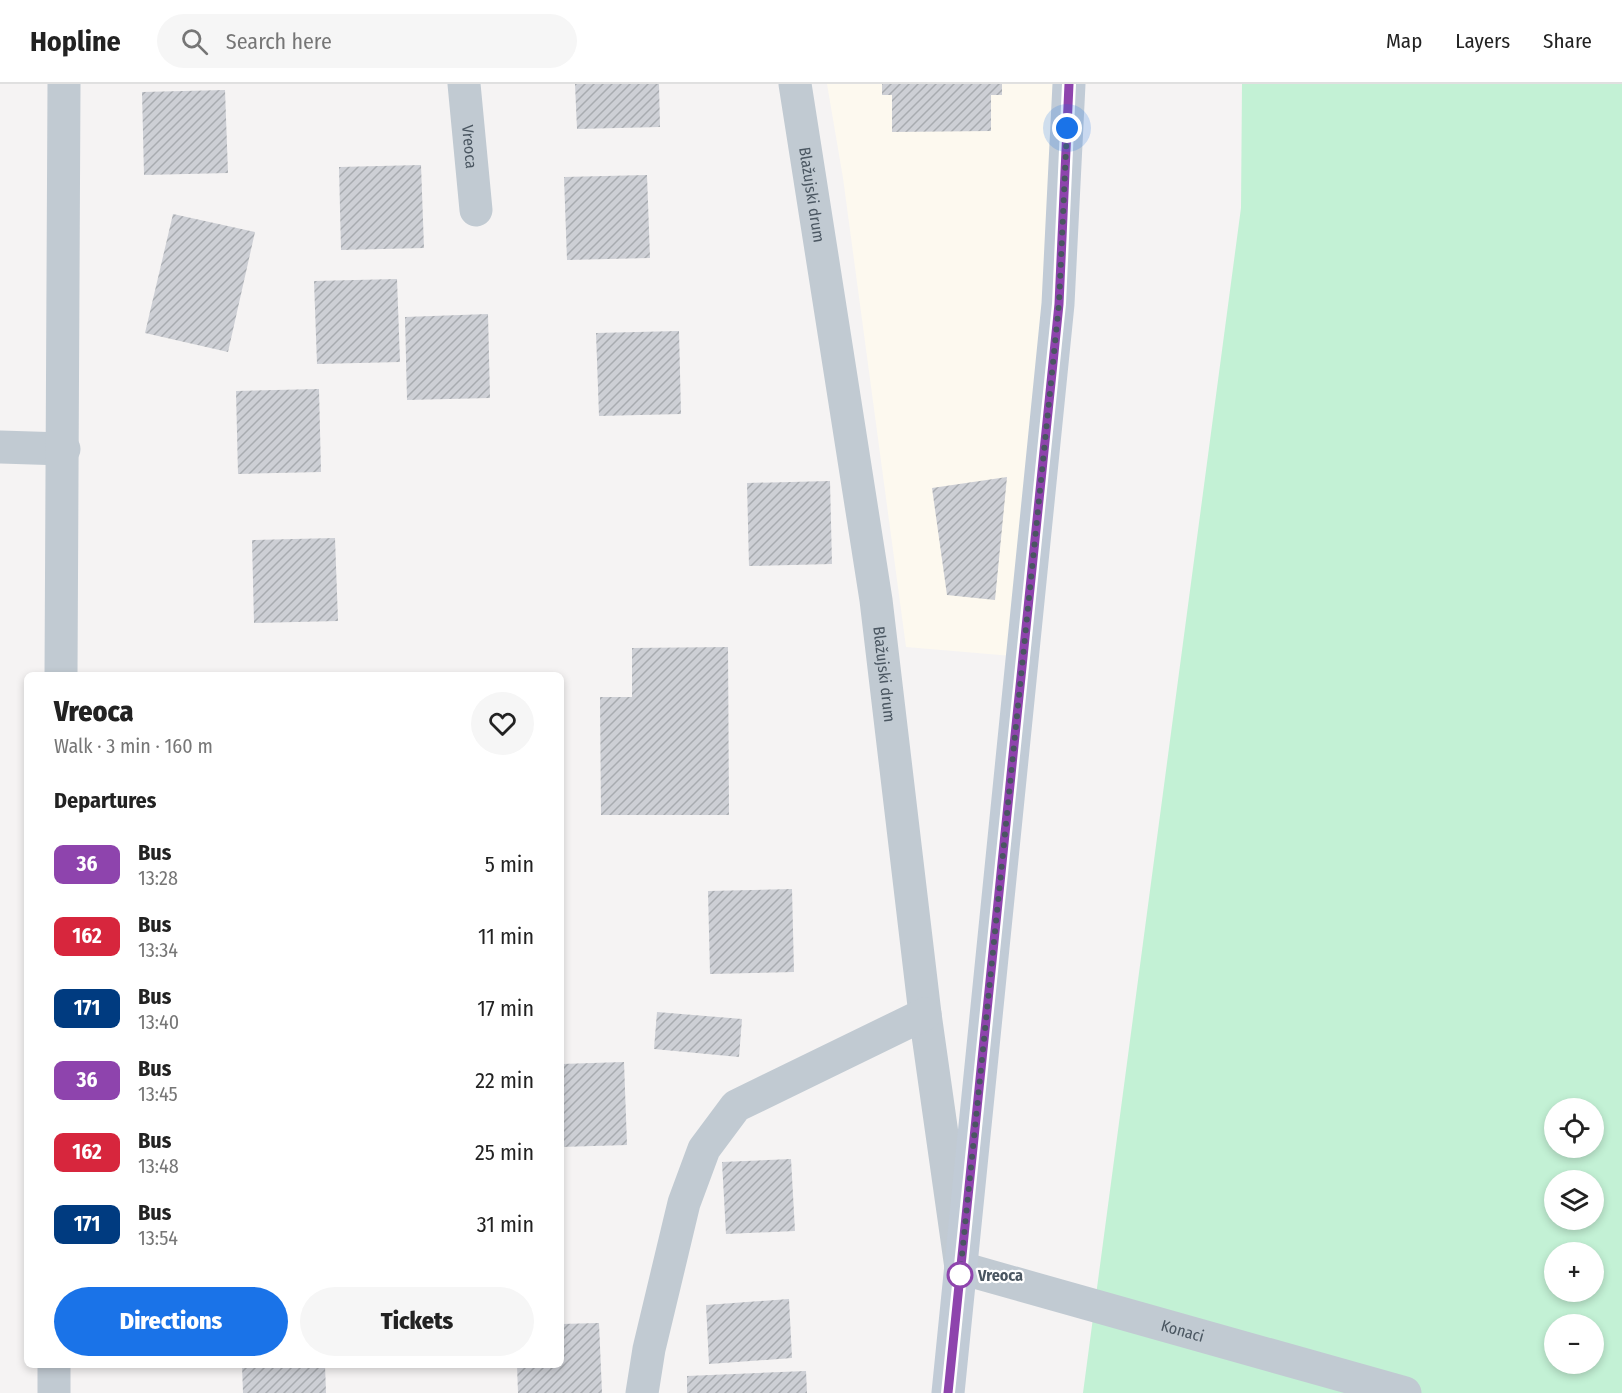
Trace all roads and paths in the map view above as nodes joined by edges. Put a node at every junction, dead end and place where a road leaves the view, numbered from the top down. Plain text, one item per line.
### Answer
1 (64, 84) edge
2 (464, 84) edge
3 (795, 84) edge
4 (1069, 84) edge
5 (476, 210) dead end
6 (0, 447) edge
7 (64, 449) junction
8 (61, 672) edge
9 (925, 1014) junction
10 (961, 1268) junction
11 (54, 1368) edge
12 (54, 1393) edge
13 (642, 1393) edge
14 (948, 1393) edge
15 (1405, 1393) edge

1 - 7 street
2 - 5 street, Vreoca
3 - 9 street, Blažujski drum
4 - 10 main road
6 - 7 street
7 - 8 street
9 - 10 street, Blažujski drum
9 - 13 street
10 - 14 main road
10 - 15 street, Konaci
11 - 12 street

